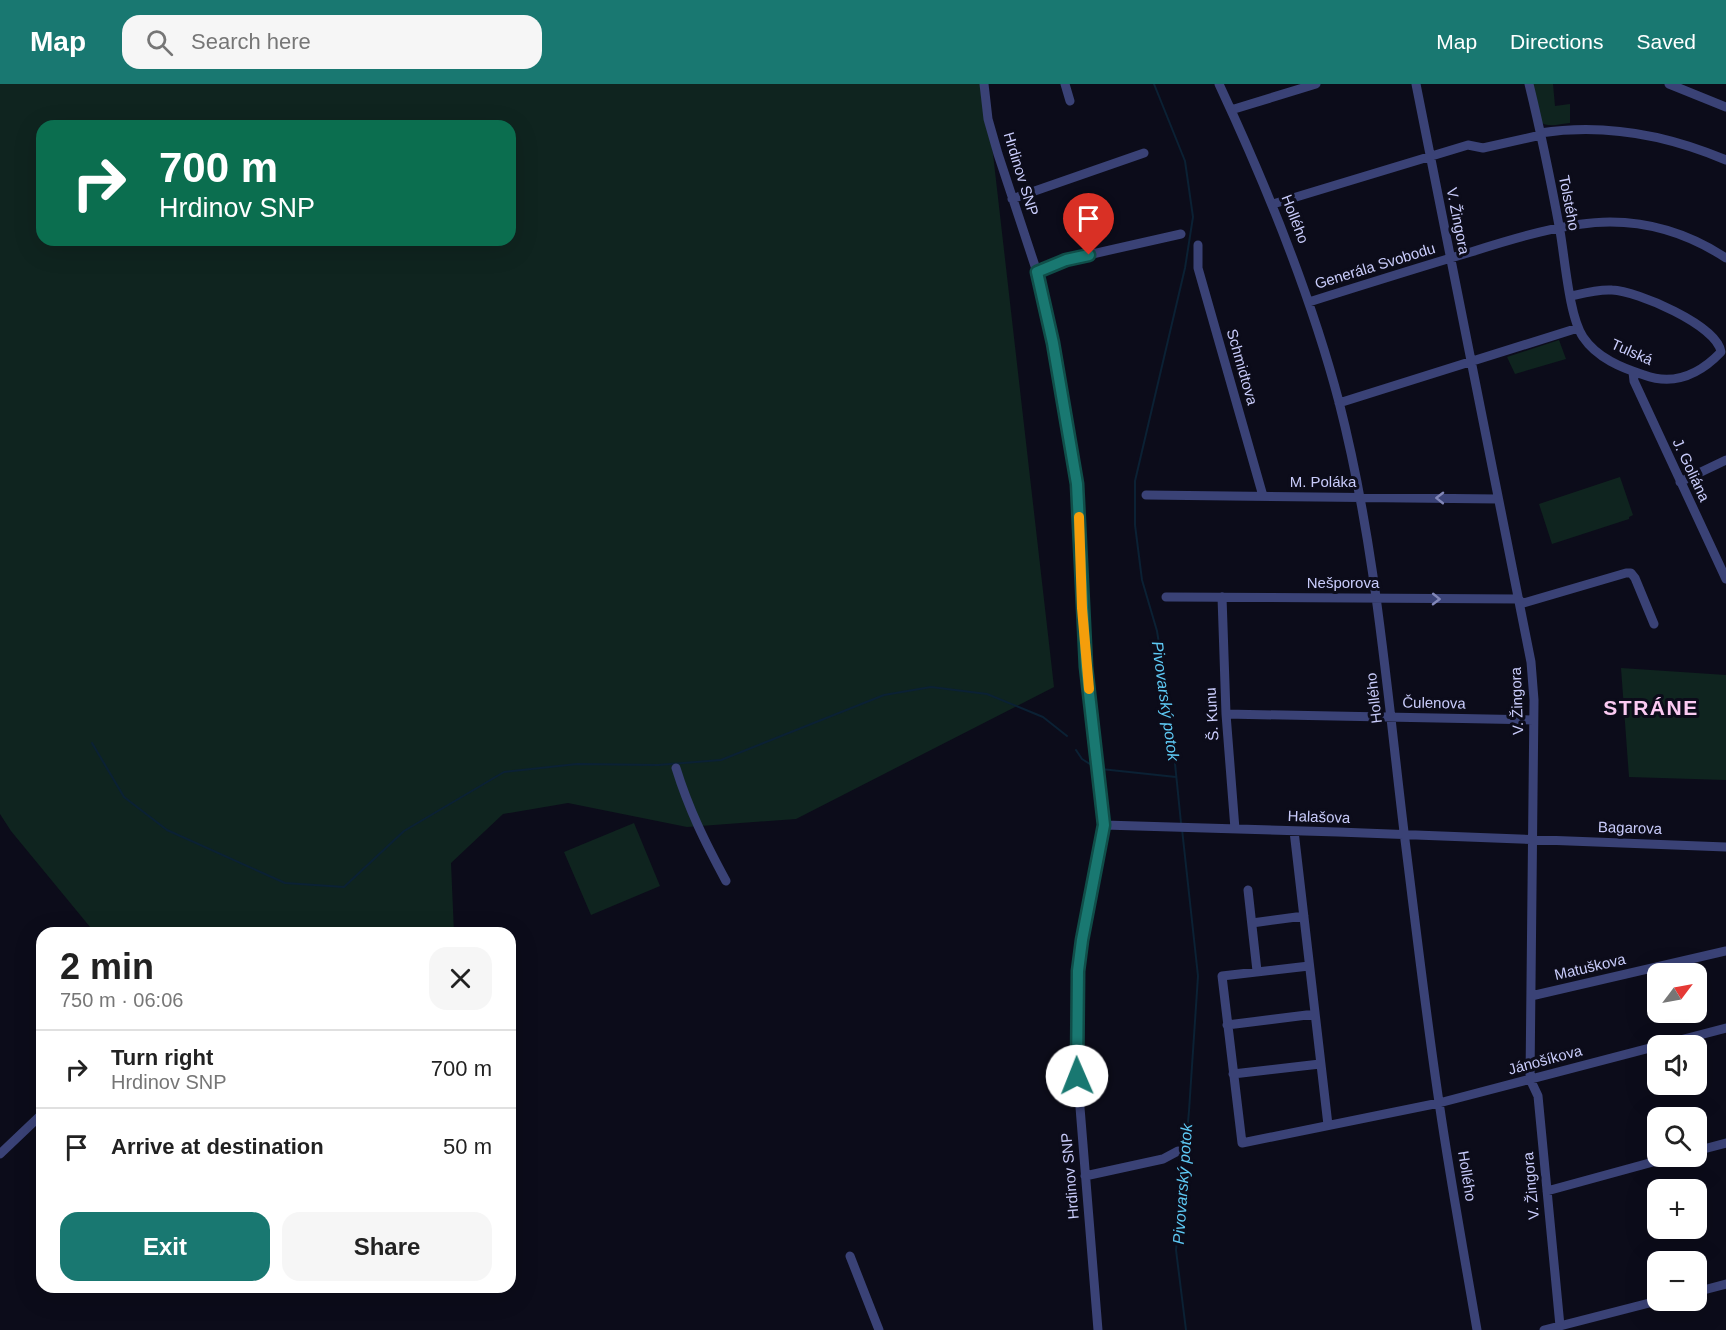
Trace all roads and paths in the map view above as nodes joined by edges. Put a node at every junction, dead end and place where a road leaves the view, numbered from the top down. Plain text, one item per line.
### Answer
1 (984, 84) edge
2 (1065, 84) edge
3 (1219, 84) edge
4 (1316, 84) edge
5 (1416, 84) edge
6 (1529, 84) edge
7 (1669, 84) edge
8 (1070, 101) dead end
9 (1726, 107) edge
10 (1231, 110) junction
11 (1541, 134) junction
12 (1144, 153) dead end
13 (1430, 156) junction
14 (1726, 160) edge
15 (1012, 199) junction
16 (1273, 204) junction
17 (1560, 229) junction
18 (1180, 234) dead end
19 (1198, 245) dead end
20 (1450, 258) junction
21 (1726, 258) edge
22 (1037, 272) junction
23 (1571, 296) junction
24 (1309, 302) junction
25 (1578, 328) junction
26 (1471, 361) junction
27 (1633, 372) junction
28 (1339, 403) junction
29 (1726, 460) edge
30 (1680, 482) junction
31 (1146, 495) dead end
32 (1263, 496) junction
33 (1360, 497) junction
34 (1498, 498) junction
35 (1726, 579) edge
36 (1166, 597) dead end
37 (1222, 597) junction
38 (1377, 598) junction
39 (1520, 602) junction
40 (1654, 624) dead end
41 (1226, 714) junction
42 (1392, 717) junction
43 (1533, 720) junction
44 (676, 768) dead end
45 (1104, 825) junction
46 (1234, 829) junction
47 (1294, 831) junction
48 (1405, 836) junction
49 (1533, 840) junction
50 (1726, 847) edge
51 (726, 881) dead end
52 (1248, 890) dead end
53 (1304, 916) junction
54 (1252, 923) junction
55 (1726, 951) edge
56 (1309, 966) junction
57 (1257, 971) junction
58 (1531, 996) junction
59 (1315, 1014) junction
60 (1227, 1025) junction
61 (1726, 1028) edge
62 (1320, 1064) junction
63 (1233, 1074) junction
64 (1530, 1079) junction
65 (1439, 1103) junction
66 (36, 1120) edge
67 (1328, 1125) junction
68 (1726, 1143) edge
69 (1707, 1148) edge
70 (1178, 1151) dead end
71 (0, 1154) edge
72 (1647, 1164) edge
73 (1084, 1176) junction
74 (1547, 1191) junction
75 (850, 1256) dead end
76 (1726, 1284) edge
77 (1707, 1289) edge
78 (1647, 1304) edge
79 (1552, 1328) edge
80 (879, 1330) edge
81 (1098, 1330) edge
82 (1477, 1330) edge

1 - 15 street, Hrdinov SNP
2 - 8 street
3 - 10 street, Hollého
4 - 10 street
5 - 13 street, V. Žingora
6 - 11 street, Tolstého
7 - 9 street
10 - 16 street, Hollého
11 - 13 street
11 - 14 street
11 - 17 street, Tolstého
12 - 15 street
13 - 16 street
13 - 20 street, V. Žingora
15 - 22 street, Hrdinov SNP
16 - 24 street, Hollého
17 - 20 street, Generála Svobodu
17 - 21 street, Generála Svobodu
17 - 23 street, Tolstého
18 - 22 street
19 - 32 street, Schmidtova
20 - 24 street, Generála Svobodu
20 - 26 street, V. Žingora
22 - 45 street, Hrdinov SNP
23 - 25 street, Tolstého
23 - 27 street, Tulská
24 - 28 street, Hollého
25 - 26 street
25 - 27 street, Tulská
26 - 28 street
26 - 34 street, V. Žingora
27 - 30 street, J. Goliána
28 - 33 street, Hollého
29 - 30 street
30 - 35 street, J. Goliána
31 - 32 street, M. Poláka
32 - 33 street, M. Poláka
34 -> 33 street, M. Poláka
33 - 38 street, Hollého
34 - 39 street, V. Žingora
36 - 37 street, Nešporova
37 - 38 street, Nešporova
37 - 41 street, Š. Kunu
38 -> 39 street, Nešporova
38 - 42 street, Hollého
39 - 40 street, Nešporova
39 - 43 street, V. Žingora
41 - 42 street, Čulenova
41 - 46 street, Š. Kunu
42 - 43 street, Čulenova
42 - 48 street, Hollého
43 - 49 street, V. Žingora
44 - 51 street
45 - 46 street, Halašova
45 - 73 street, Hrdinov SNP
46 - 47 street, Halašova
47 - 48 street, Halašova
47 - 53 street
48 - 49 street, Halašova
48 - 65 street, Hollého
49 - 50 street, Bagarova
49 - 58 street, V. Žingora
52 - 54 street
53 - 54 street
53 - 56 street
54 - 57 street
55 - 58 street, Matuškova
56 - 57 street
56 - 59 street
57 - 60 street
58 - 64 street, V. Žingora
59 - 60 street
59 - 62 street
60 - 63 street
61 - 64 street, Jánošíkova
62 - 63 street
62 - 67 street
63 - 67 street, Jánošíkova
64 - 65 street, Jánošíkova
64 - 74 street, V. Žingora
65 - 67 street, Jánošíkova
65 - 82 street, Hollého
66 - 71 street
68 - 69 street
70 - 73 street
72 - 74 street
73 - 81 street, Hrdinov SNP
74 - 79 street, V. Žingora
75 - 80 street
76 - 77 street
78 - 79 street

